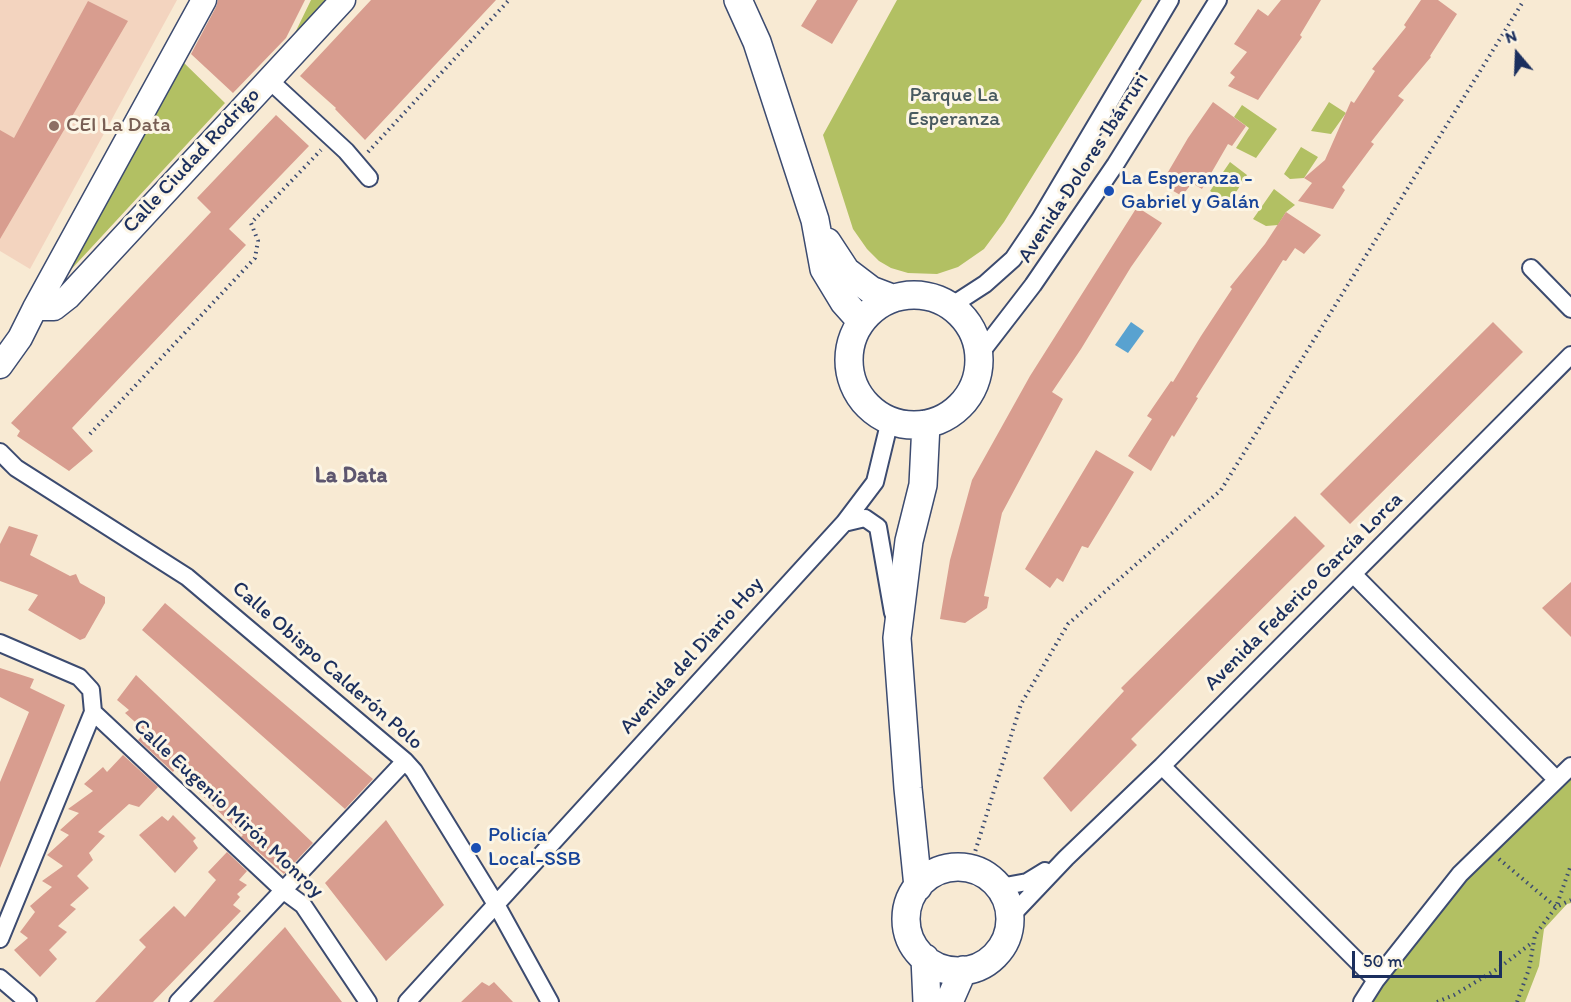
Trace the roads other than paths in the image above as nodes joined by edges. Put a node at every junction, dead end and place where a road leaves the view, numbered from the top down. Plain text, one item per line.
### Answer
1 (204, 0) edge
2 (343, 0) edge
3 (738, 0) edge
4 (1170, 0) edge
5 (1218, 0) edge
6 (268, 79) junction
7 (369, 178) dead end
8 (815, 220) junction
9 (1530, 268) dead end
10 (892, 298) junction
11 (951, 306) junction
12 (35, 308) junction
13 (1571, 309) edge
14 (861, 321) junction
15 (979, 355) junction
16 (1571, 355) edge
17 (0, 366) edge
18 (890, 420) junction
19 (926, 424) junction
20 (0, 453) edge
21 (8, 466) edge
22 (844, 522) junction
23 (1353, 574) junction
24 (897, 638) junction
25 (0, 643) edge
26 (93, 712) junction
27 (405, 761) junction
28 (1162, 766) junction
29 (1571, 766) edge
30 (1556, 779) junction
31 (912, 828) junction
32 (1066, 858) junction
33 (958, 869) junction
34 (918, 887) junction
35 (999, 887) junction
36 (284, 891) junction
37 (496, 906) junction
38 (1010, 917) junction
39 (0, 939) edge
40 (925, 958) junction
41 (963, 970) junction
42 (0, 978) edge
43 (1376, 980) junction
44 (28, 1002) edge
45 (178, 1002) edge
46 (368, 1002) edge
47 (407, 1002) edge
48 (550, 1002) edge
49 (927, 1002) edge
50 (949, 1002) edge
51 (1362, 1002) edge

1 - 12 main road
2 - 6 main road, Calle Ciudad Rodrigo
3 - 8 main road
4 - 11 street, Avenida Dolores Ibárruri
5 - 15 street, Avenida Dolores Ibárruri
6 - 7 street
6 - 12 main road, Calle Ciudad Rodrigo
8 - 10 main road
8 - 14 main road
9 - 13 street
10 - 11 main road
10 - 14 main road
11 - 15 main road
12 - 17 main road
14 - 18 main road
15 - 19 main road
16 - 23 street, Avenida Federico García Lorca
18 - 19 main road
18 - 22 street, Avenida del Diario Hoy
19 - 24 main road
20 - 21 street, Calle Obispo Calderón Polo
21 - 27 street, Calle Obispo Calderón Polo
22 - 24 street
22 - 37 street, Avenida del Diario Hoy
23 - 28 street, Avenida Federico García Lorca
23 - 30 street
24 - 31 main road
25 - 26 street
26 - 36 street, Calle Eugenio Mirón Monroy
26 - 39 street
27 - 36 street
27 - 37 street, Calle Obispo Calderón Polo
28 - 32 street, Avenida Federico García Lorca
28 - 43 street
29 - 30 street
30 - 43 street
31 - 33 main road
31 - 34 main road
32 - 35 street, Avenida Federico García Lorca
32 - 38 street, Avenida Federico García Lorca
33 - 34 main road
33 - 35 main road
34 - 40 main road
35 - 38 main road
36 - 45 street
36 - 46 street, Calle Eugenio Mirón Monroy
37 - 47 street, Avenida del Diario Hoy
37 - 48 street, Calle Obispo Calderón Polo
38 - 41 main road
40 - 41 main road
40 - 49 main road
41 - 50 main road
42 - 44 street
43 - 51 street

